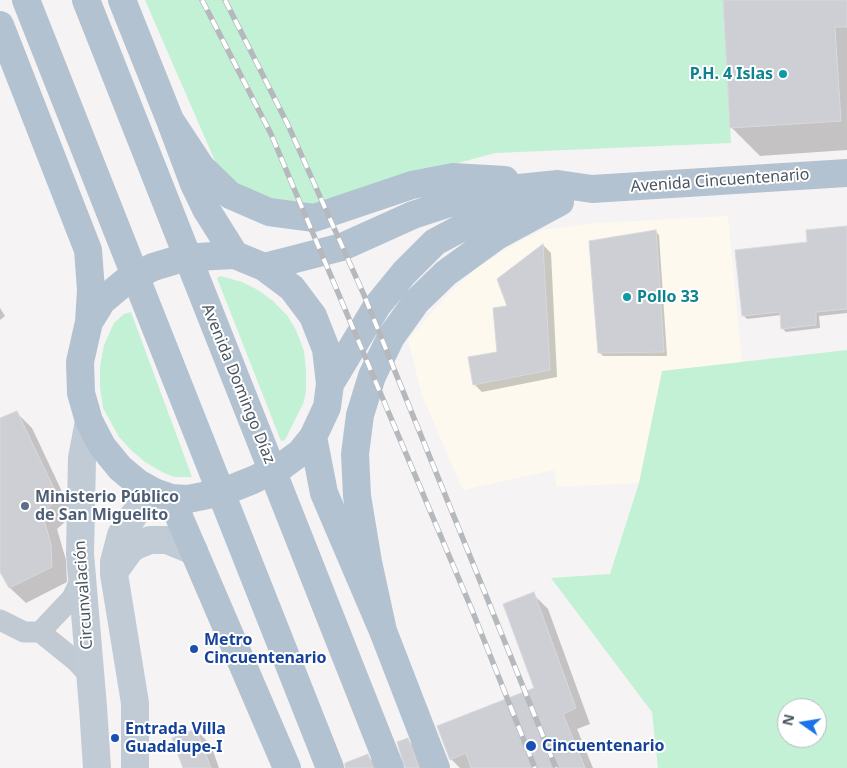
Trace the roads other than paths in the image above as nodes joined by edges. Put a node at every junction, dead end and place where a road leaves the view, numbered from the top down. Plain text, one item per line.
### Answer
1 (26, 0) edge
2 (86, 0) edge
3 (122, 0) edge
4 (0, 24) edge
5 (170, 120) junction
6 (847, 173) edge
7 (559, 193) junction
8 (224, 256) junction
9 (264, 267) junction
10 (95, 311) junction
11 (330, 384) junction
12 (89, 422) junction
13 (313, 437) junction
14 (171, 497) junction
15 (194, 551) junction
16 (114, 574) junction
17 (81, 579) junction
18 (0, 620) edge
19 (383, 631) junction
20 (40, 632) junction
21 (90, 676) junction
22 (97, 768) edge
23 (135, 768) edge
24 (287, 768) edge
25 (330, 768) edge
26 (390, 768) edge
27 (436, 768) edge

1 - 25 main road
2 - 26 main road, Avenida Domingo Díaz
3 - 5 main road
4 - 10 main road
5 - 7 main road
5 - 8 main road
6 - 7 main road, Avenida Cincuentenario
7 - 9 main road, Avenida Cincuentenario
7 - 11 main road, Avenida Cincuentenario
7 - 19 main road
8 - 9 main road
8 - 10 main road, bridge
9 - 11 main road
10 - 12 main road
11 - 13 main road
12 - 14 main road
12 - 17 main road, Circunvalación
13 - 14 main road, bridge
13 - 19 main road
14 - 15 main road
14 - 16 main road, Circunvalación
15 - 16 main road
15 - 24 main road
16 - 23 main road, Circunvalación
17 - 20 street
17 - 21 main road, Circunvalación
18 - 20 street
19 - 27 main road
20 - 21 street
21 - 22 main road, Circunvalación

